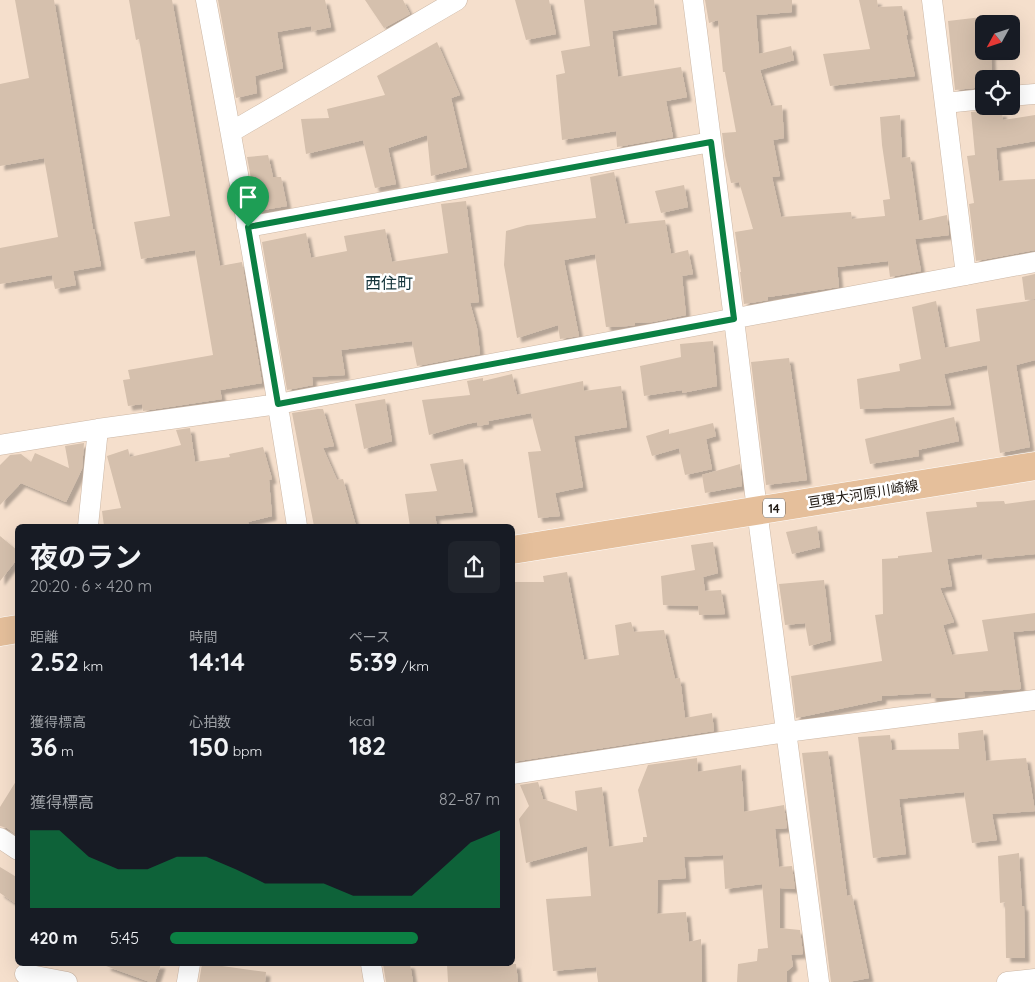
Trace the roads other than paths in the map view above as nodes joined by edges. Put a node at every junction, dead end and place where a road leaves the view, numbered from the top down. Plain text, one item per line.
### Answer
1 (206, 0) edge
2 (458, 0) edge
3 (693, 0) edge
4 (932, 0) edge
5 (1035, 94) edge
6 (1020, 95) edge
7 (975, 100) edge
8 (945, 103) junction
9 (231, 132) junction
10 (711, 142) junction
11 (248, 227) junction
12 (1035, 262) edge
13 (966, 275) junction
14 (734, 319) junction
15 (278, 404) junction
16 (98, 429) junction
17 (0, 445) edge
18 (1035, 466) edge
19 (757, 510) junction
20 (88, 524) edge
21 (297, 524) edge
22 (515, 550) edge
23 (15, 630) edge
24 (0, 632) edge
25 (1035, 700) edge
26 (786, 732) junction
27 (515, 774) edge
28 (0, 838) edge
29 (15, 848) edge
30 (190, 966) edge
31 (371, 966) edge
32 (25, 973) edge
33 (1035, 979) edge
34 (67, 982) edge
35 (187, 982) edge
36 (374, 982) edge
37 (819, 982) edge
38 (1007, 982) edge

1 - 9 street
2 - 9 street
3 - 10 street
4 - 8 street
5 - 6 street
7 - 8 street
8 - 13 street
9 - 11 street
10 - 11 street
10 - 14 street
11 - 15 street
12 - 13 street
13 - 14 street
14 - 15 street
14 - 19 street
15 - 16 street
15 - 21 street
16 - 17 street
16 - 20 street
18 - 19 main road, 亘理大河原川崎線 / 14
19 - 22 main road, 亘理大河原川崎線 / 14
19 - 26 street
23 - 24 main road
25 - 26 street
26 - 27 street
26 - 37 street
28 - 29 street
30 - 35 street
31 - 36 street
32 - 34 street
33 - 38 street

